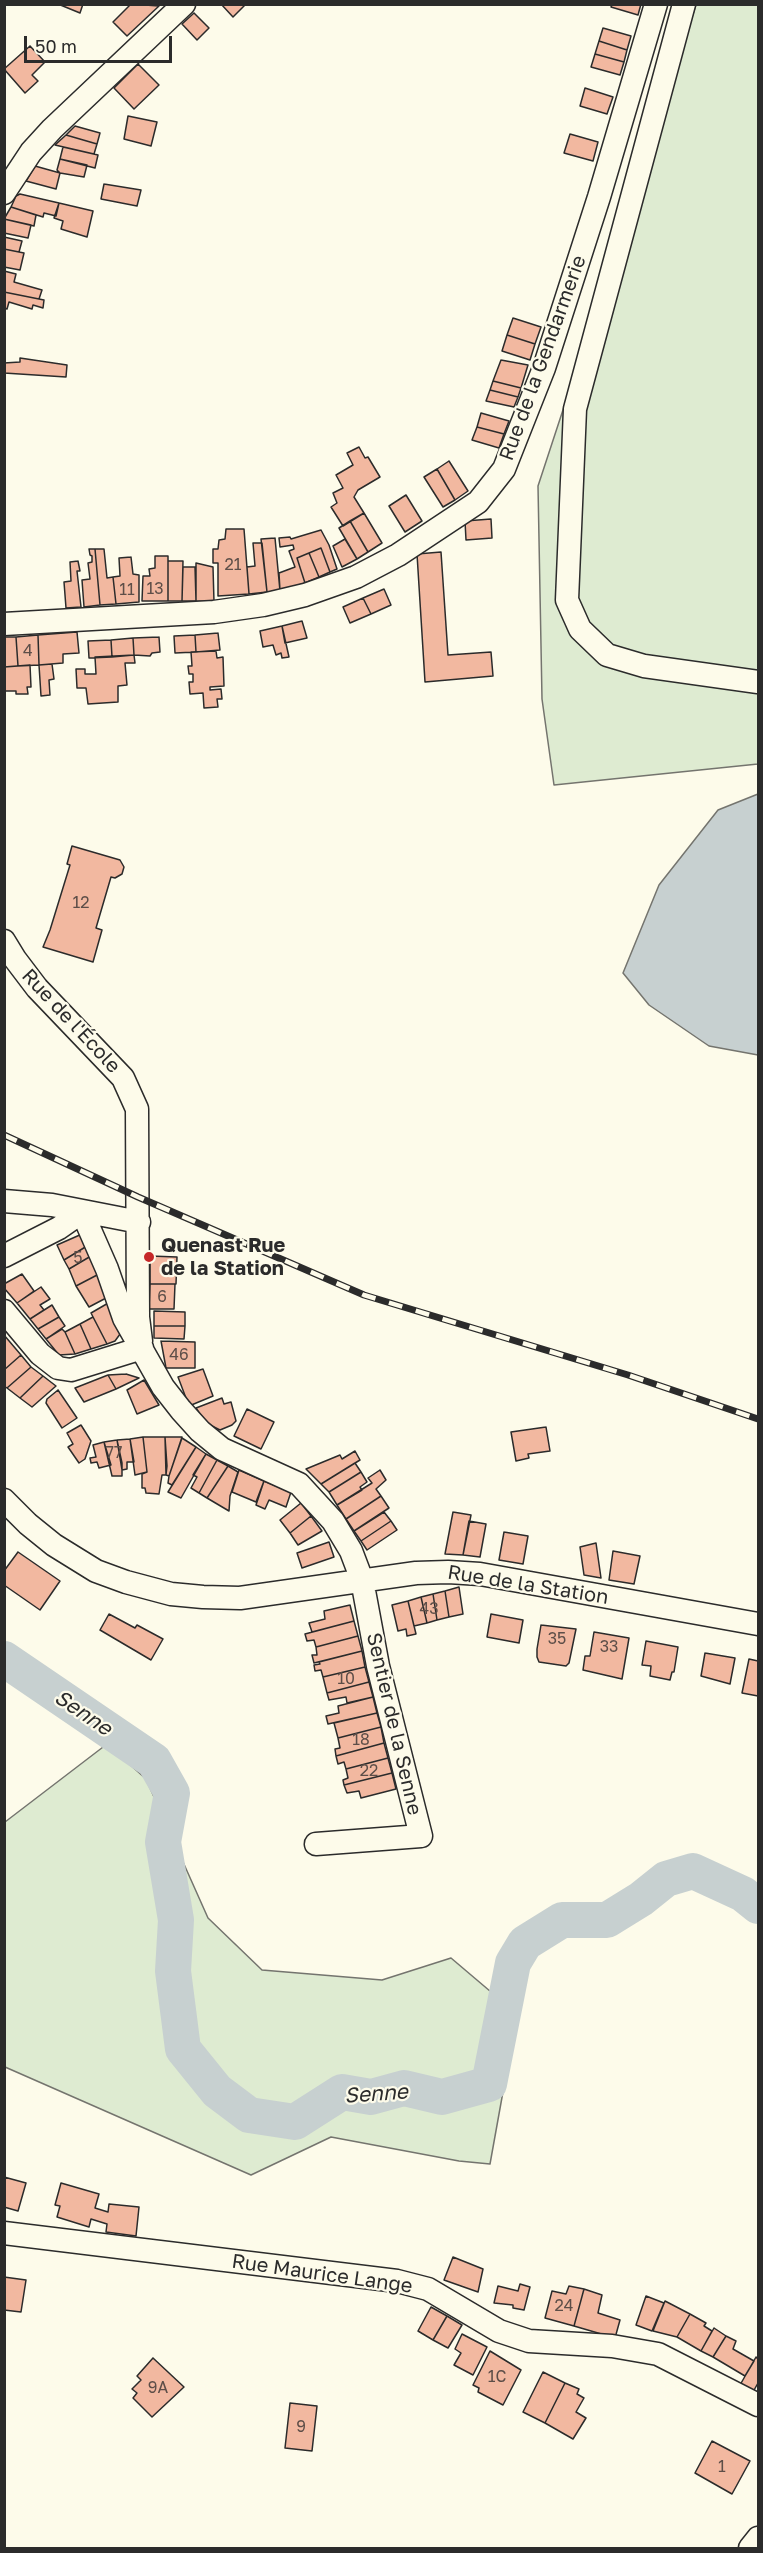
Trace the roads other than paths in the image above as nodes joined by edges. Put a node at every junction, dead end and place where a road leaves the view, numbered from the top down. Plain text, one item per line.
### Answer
1 (184, 4) edge
2 (656, 4) edge
3 (684, 4) edge
4 (4, 193) edge
5 (4, 624) edge
6 (759, 682) edge
7 (4, 941) edge
8 (4, 1201) edge
9 (82, 1212) junction
10 (139, 1221) junction
11 (4, 1256) edge
12 (4, 1311) edge
13 (142, 1348) junction
14 (4, 1500) edge
15 (362, 1580) junction
16 (759, 1624) edge
17 (316, 1844) dead end
18 (4, 2233) edge
19 (759, 2405) edge
20 (759, 2538) edge
21 (750, 2548) edge

1 - 4 street
2 - 5 street, Rue de la Gendarmerie
3 - 6 street
7 - 10 street, Rue de l'École
8 - 9 street
9 - 10 street
9 - 11 street
9 - 13 street
10 - 13 street, Rue de l'École
12 - 13 street
13 - 15 street
14 - 15 street, Rue de la Station
15 - 16 street, Rue de la Station
15 - 17 street, Sentier de la Senne
18 - 19 street, Rue Maurice Lange
20 - 21 street

